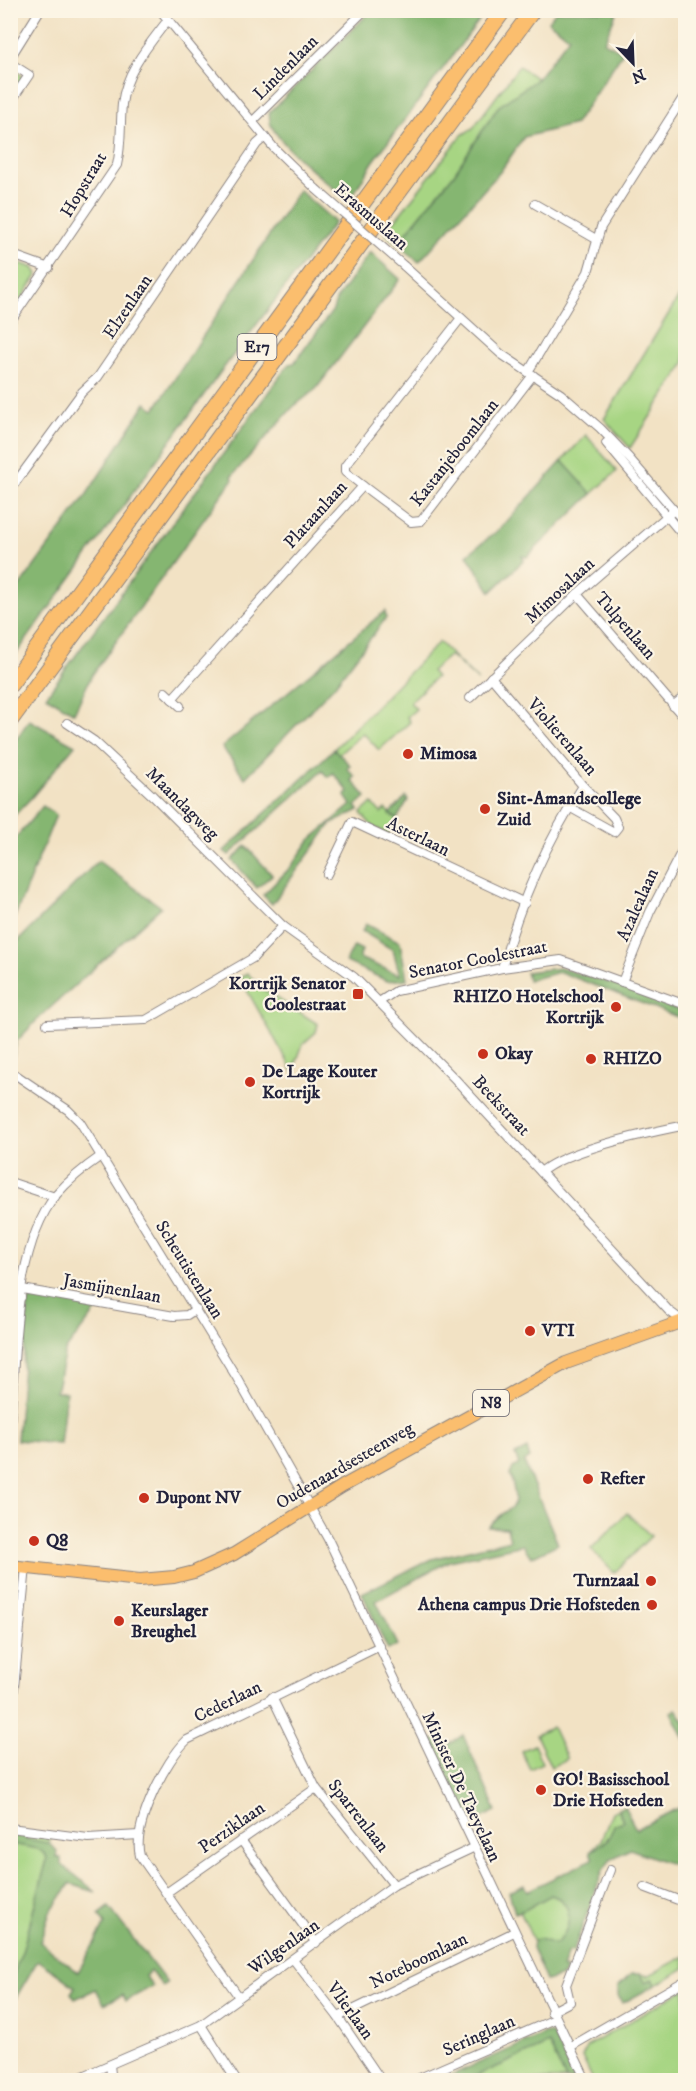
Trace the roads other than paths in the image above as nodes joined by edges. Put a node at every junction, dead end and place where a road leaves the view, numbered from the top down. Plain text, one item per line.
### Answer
1 (40, 10) edge
2 (171, 10) edge
3 (365, 10) edge
4 (504, 10) edge
5 (533, 10) edge
6 (164, 16) edge
7 (10, 58) edge
8 (10, 63) edge
9 (686, 93) edge
10 (10, 103) edge
11 (253, 121) junction
12 (265, 137) junction
13 (535, 204) dead end
14 (596, 239) junction
15 (10, 254) edge
16 (49, 268) junction
17 (460, 318) junction
18 (10, 321) edge
19 (531, 374) junction
20 (589, 420) junction
21 (363, 486) junction
22 (10, 490) edge
23 (674, 510) junction
24 (666, 517) junction
25 (686, 524) edge
26 (686, 539) edge
27 (577, 594) junction
28 (491, 677) junction
29 (10, 685) edge
30 (165, 692) dead end
31 (686, 695) edge
32 (470, 698) dead end
33 (172, 699) junction
34 (673, 705) junction
35 (180, 706) dead end
36 (686, 720) edge
37 (10, 721) edge
38 (67, 723) dead end
39 (584, 786) junction
40 (569, 807) junction
41 (686, 843) edge
42 (327, 874) dead end
43 (525, 903) junction
44 (270, 914) joint
45 (283, 927) junction
46 (502, 968) junction
47 (622, 982) junction
48 (379, 1002) junction
49 (686, 1005) edge
50 (47, 1024) dead end
51 (16, 1075) dead end
52 (686, 1125) edge
53 (101, 1156) junction
54 (541, 1172) junction
55 (10, 1182) edge
56 (55, 1197) junction
57 (21, 1293) junction
58 (10, 1298) edge
59 (196, 1309) junction
60 (684, 1321) edge
61 (10, 1426) edge
62 (309, 1506) junction
63 (10, 1566) edge
64 (26, 1567) junction
65 (380, 1647) junction
66 (272, 1697) junction
67 (10, 1728) edge
68 (316, 1788) junction
69 (10, 1828) edge
70 (139, 1835) junction
71 (241, 1840) junction
72 (473, 1848) junction
73 (610, 1870) dead end
74 (394, 1885) junction
75 (644, 1887) dead end
76 (165, 1893) junction
77 (686, 1903) edge
78 (514, 1932) junction
79 (316, 1942) junction
80 (293, 1959) junction
81 (686, 1980) edge
82 (239, 1997) junction
83 (553, 2015) junction
84 (338, 2017) junction
85 (201, 2025) junction
86 (570, 2047) junction
87 (110, 2065) junction
88 (75, 2080) edge
89 (107, 2080) edge
90 (236, 2080) edge
91 (381, 2080) edge
92 (415, 2080) edge
93 (586, 2080) edge

1 - 7 street
2 - 6 street, Hopstraat
3 - 11 street, Lindenlaan
4 - 29 highway, E17
5 - 37 highway, E17
6 - 11 street, Erasmuslaan
6 - 16 street, Hopstraat
8 - 10 street
9 - 14 street
11 - 12 street, Erasmuslaan
12 - 17 street, Erasmuslaan, bridge
12 - 22 street, Elzenlaan
13 - 14 street
14 - 19 street, Kastanjeboomlaan
15 - 16 street
16 - 18 street, Hopstraat
17 - 19 street, Erasmuslaan
17 - 21 street, Plataanlaan
19 - 20 street, Erasmuslaan
19 - 21 street, Kastanjeboomlaan
20 - 23 street
20 - 24 street
21 - 33 street, Plataanlaan
23 - 24 street, Mimosalaan
23 - 25 street
24 - 26 street
24 - 27 street, Mimosalaan
27 - 28 street, Mimosalaan
27 - 34 street, Tulpenlaan
28 - 32 street, Mimosalaan
28 - 39 street, Violierenlaan
30 - 33 street
31 - 34 street
33 - 35 street
34 - 36 street, Tulpenlaan
38 - 44 street, Maandagweg
39 - 40 street
39 - 40 street, Violierenlaan
40 - 43 street
41 - 47 street, Azalealaan
42 - 43 street, Asterlaan
43 - 46 street
44 - 45 street, Beekstraat
45 - 48 street, Beekstraat
45 - 50 street
46 - 47 street, Senator Coolestraat
46 - 48 street, Senator Coolestraat
47 - 49 street, Senator Coolestraat
48 - 54 street, Beekstraat
51 - 53 street, Scheutistenlaan
52 - 54 street
53 - 56 street
53 - 59 street, Scheutistenlaan
54 - 60 street, Beekstraat
55 - 56 street
56 - 57 street
57 - 58 street, Jasmijnenlaan
57 - 59 street, Jasmijnenlaan
57 - 61 street
59 - 62 street, Scheutistenlaan
60 - 62 main road, Oudenaardsesteenweg / N8
62 - 64 main road, Oudenaardsesteenweg / N8
62 - 65 street, Minister De Taeyelaan
63 - 64 main road, Oudenaardsesteenweg / N8
64 - 67 street
65 - 66 street, Cederlaan
65 - 72 street, Minister De Taeyelaan
66 - 68 street, Sparrenlaan
66 - 70 street, Cederlaan
68 - 71 street, Perziklaan
68 - 74 street, Sparrenlaan
69 - 70 street
70 - 76 street
71 - 76 street, Perziklaan
71 - 79 street
72 - 74 street, Wilgenlaan
72 - 78 street, Minister De Taeyelaan
73 - 83 street
74 - 79 street, Wilgenlaan
75 - 77 street
76 - 82 street
78 - 83 street, Minister De Taeyelaan
78 - 84 street, Noteboomlaan
79 - 80 street, Wilgenlaan
80 - 82 street, Wilgenlaan
80 - 84 street, Vlierlaan
81 - 86 street
82 - 85 street, Wilgenlaan
83 - 86 street, Minister De Taeyelaan
83 - 92 street, Seringlaan
84 - 91 street, Vlierlaan
85 - 87 street, Wilgenlaan
85 - 90 street
86 - 93 street, Minister De Taeyelaan
87 - 88 street, Wilgenlaan
87 - 89 street

